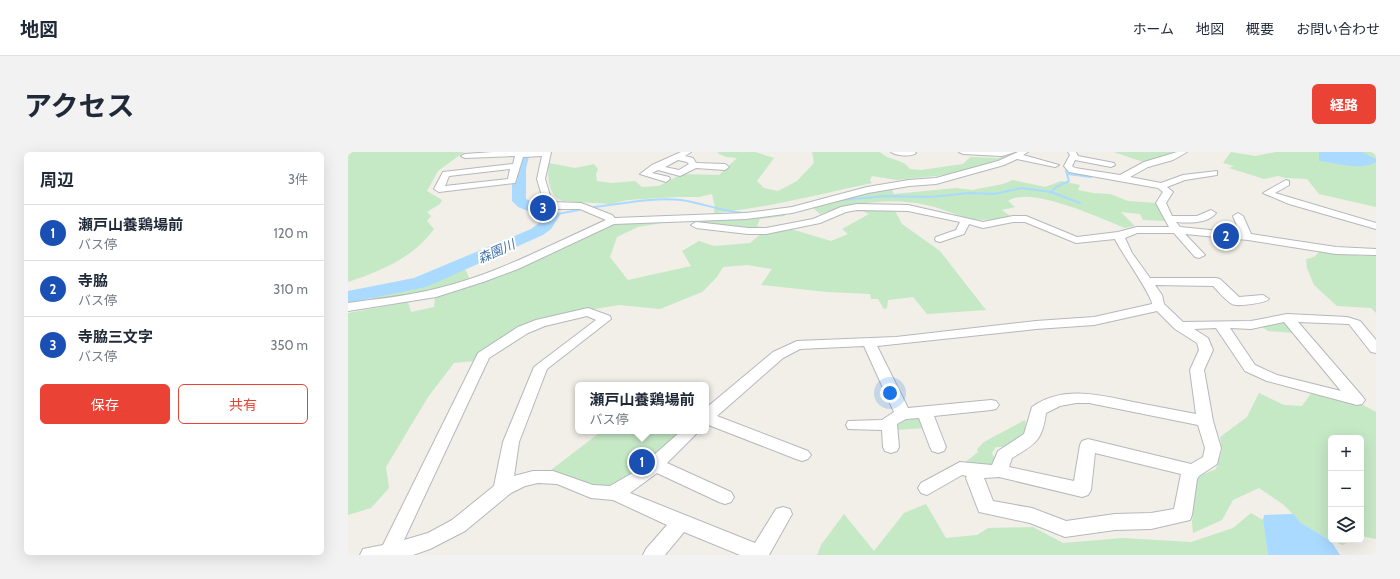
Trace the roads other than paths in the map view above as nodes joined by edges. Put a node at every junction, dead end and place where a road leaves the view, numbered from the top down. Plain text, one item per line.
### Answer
1 (687, 152) edge
2 (895, 152) edge
3 (963, 152) edge
4 (1183, 152) edge
5 (547, 153) edge
6 (912, 153) dead end
7 (1017, 153) edge
8 (1072, 154) edge
9 (519, 155) junction
10 (465, 156) dead end
11 (676, 157) junction
12 (694, 165) junction
13 (1055, 165) dead end
14 (1111, 165) dead end
15 (515, 166) junction
16 (655, 167) junction
17 (725, 167) dead end
18 (1214, 173) dead end
19 (1122, 178) junction
20 (666, 179) dead end
21 (1174, 182) junction
22 (1286, 182) dead end
23 (1192, 184) dead end
24 (1161, 186) junction
25 (1299, 193) dead end
26 (1283, 200) junction
27 (1211, 213) dead end
28 (1238, 216) dead end
29 (673, 219) junction
30 (612, 221) junction
31 (965, 222) junction
32 (1172, 225) junction
33 (1376, 226) edge
34 (1121, 235) junction
35 (1247, 236) junction
36 (940, 238) dead end
37 (1376, 252) edge
38 (1199, 255) dead end
39 (1146, 281) junction
40 (1264, 299) dead end
41 (1158, 306) junction
42 (348, 307) edge
43 (1287, 318) junction
44 (1220, 324) junction
45 (1180, 326) junction
46 (869, 343) junction
47 (1376, 349) edge
48 (991, 405) dead end
49 (925, 412) junction
50 (903, 414) junction
51 (709, 415) edge
52 (709, 419) edge
53 (1205, 421) junction
54 (854, 425) dead end
55 (889, 425) junction
56 (687, 434) edge
57 (891, 447) dead end
58 (938, 447) dead end
59 (802, 455) dead end
60 (653, 464) junction
61 (977, 471) junction
62 (999, 471) junction
63 (1193, 471) junction
64 (503, 488) junction
65 (927, 488) dead end
66 (614, 492) junction
67 (725, 497) dead end
68 (783, 514) dead end
69 (681, 522) junction
70 (390, 552) junction
71 (759, 554) edge
72 (370, 555) edge
73 (653, 555) edge

1 - 11 street
2 - 6 street
3 - 7 street
4 - 19 street
5 - 9 street
5 - 30 street
7 - 13 street
7 - 29 street
8 - 14 street
8 - 19 street
9 - 10 street
9 - 15 street
11 - 12 street
11 - 16 street
12 - 16 street
12 - 17 street
15 - 15 street
16 - 20 street
18 - 21 street
19 - 24 street
21 - 23 street
21 - 24 street
22 - 26 street
24 - 32 street
25 - 26 street
26 - 33 street
27 - 32 street
28 - 35 street
29 - 30 street
29 - 31 street
30 - 42 street
31 - 34 street
31 - 36 street
32 - 34 street
32 - 35 street
32 - 38 street
34 - 39 street
35 - 37 street
39 - 40 street
39 - 41 street
41 - 45 street
41 - 46 street
43 - 44 street
43 - 44 street
43 - 47 street
44 - 45 street
45 - 53 street
46 - 50 street
46 - 51 street
48 - 49 street
49 - 50 street
49 - 58 street
50 - 55 street
52 - 59 street
53 - 62 street
53 - 63 street
54 - 55 street
55 - 57 street
56 - 60 street
60 - 66 street
60 - 67 street
61 - 62 street
61 - 63 street
61 - 65 street
62 - 63 street
64 - 66 street
64 - 70 street
64 - 70 street
66 - 69 street
68 - 71 street
69 - 71 street
69 - 73 street
70 - 72 street

